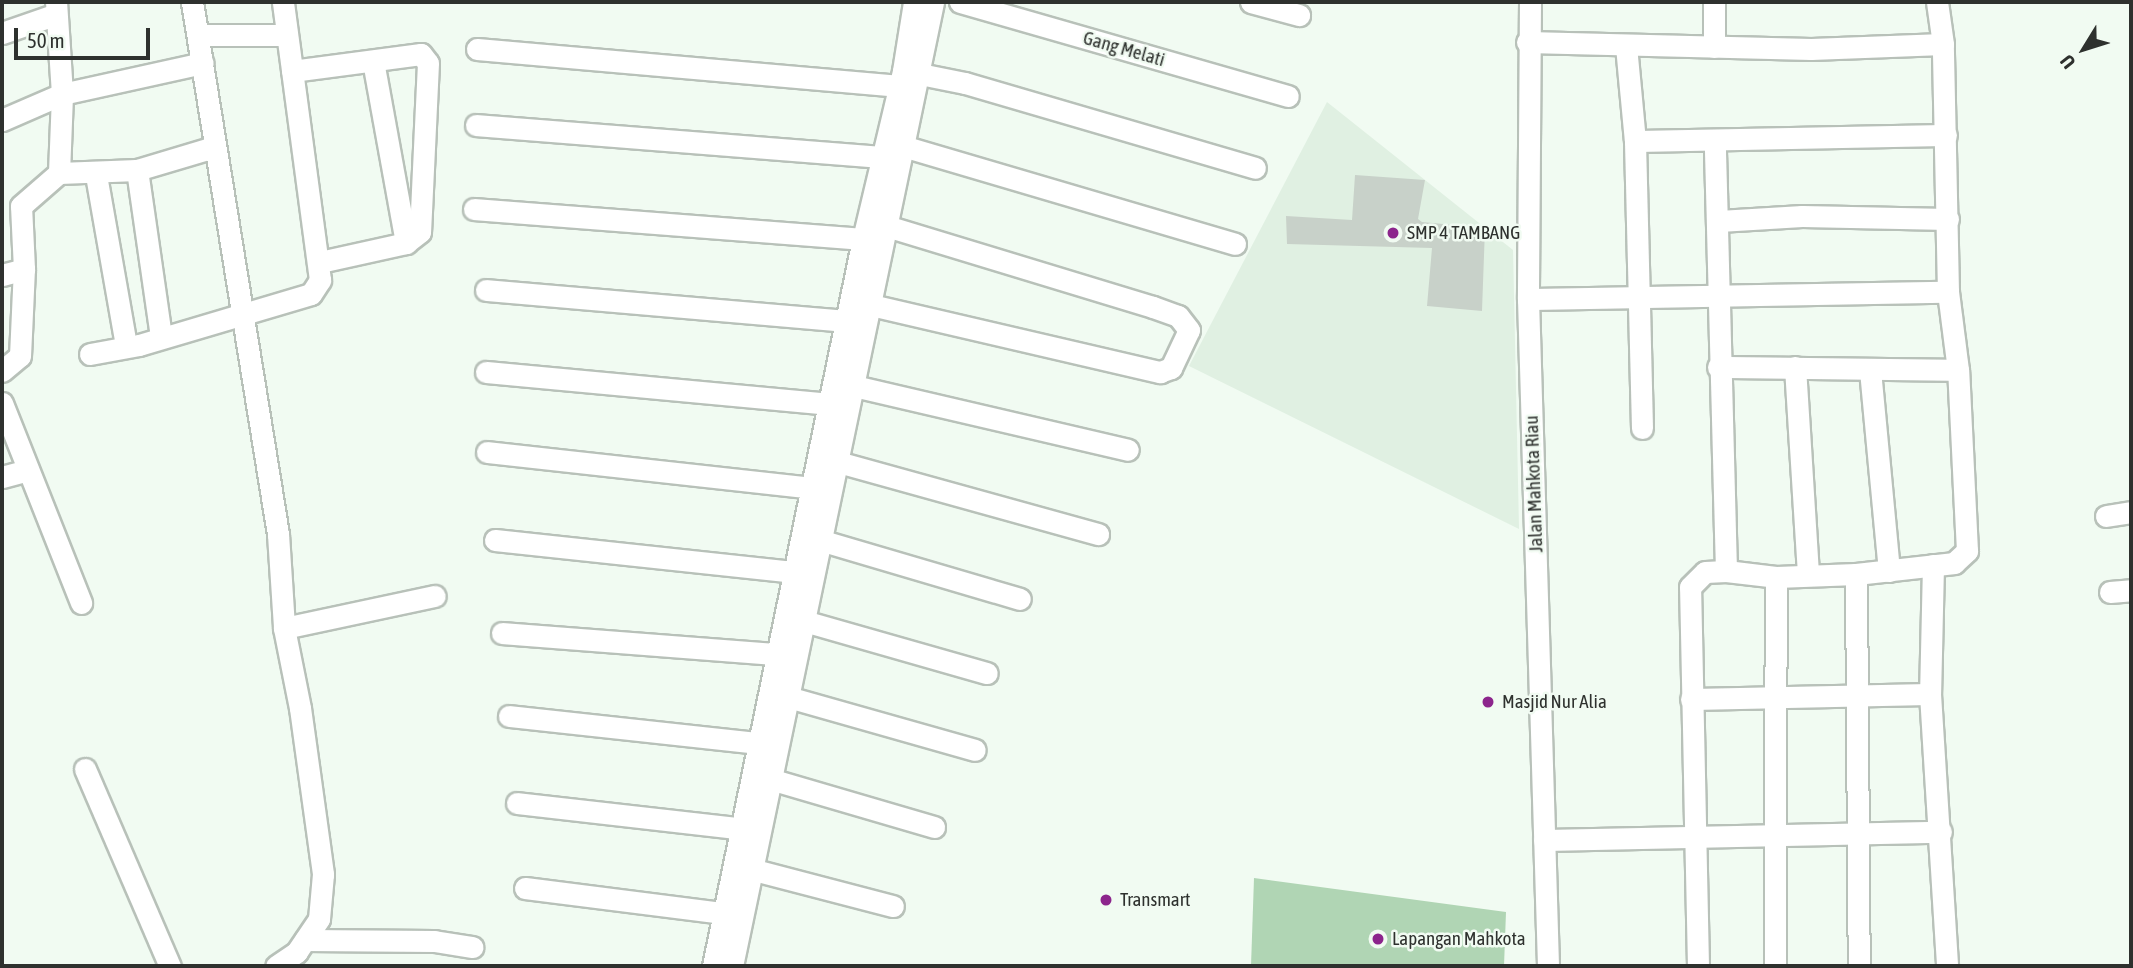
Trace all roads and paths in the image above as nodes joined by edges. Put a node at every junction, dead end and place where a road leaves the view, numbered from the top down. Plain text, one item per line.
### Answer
1 (192, 2) edge
2 (283, 2) edge
3 (914, 2) edge
4 (933, 2) edge
5 (960, 2) edge
6 (1251, 2) edge
7 (1530, 2) edge
8 (1714, 2) edge
9 (1937, 2) edge
10 (55, 8) edge
11 (1299, 15) dead end
12 (2, 33) edge
13 (198, 35) junction
14 (288, 35) junction
15 (1527, 43) junction
16 (1943, 44) junction
17 (1626, 46) junction
18 (1714, 47) junction
19 (477, 49) dead end
20 (373, 61) junction
21 (203, 63) junction
22 (292, 71) junction
23 (909, 79) junction
24 (62, 94) junction
25 (1288, 96) dead end
26 (2, 120) edge
27 (476, 125) dead end
28 (1946, 135) junction
29 (1635, 141) junction
30 (1715, 142) junction
31 (214, 147) junction
32 (906, 147) junction
33 (881, 158) junction
34 (1255, 168) dead end
35 (137, 170) junction
36 (59, 173) junction
37 (96, 174) junction
38 (11, 209) edge
39 (474, 209) dead end
40 (1948, 219) junction
41 (1719, 221) junction
42 (889, 227) junction
43 (863, 239) junction
44 (406, 243) junction
45 (1235, 244) dead end
46 (320, 262) junction
47 (24, 269) junction
48 (2, 275) edge
49 (486, 290) dead end
50 (1948, 292) junction
51 (1637, 296) junction
52 (1722, 297) junction
53 (1528, 299) junction
54 (243, 311) junction
55 (861, 315) junction
56 (161, 337) junction
57 (126, 346) junction
58 (90, 354) dead end
59 (1718, 366) junction
60 (1795, 367) junction
61 (1870, 370) junction
62 (1958, 370) junction
63 (2, 371) edge
64 (486, 372) dead end
65 (854, 386) junction
66 (2, 403) edge
67 (839, 405) junction
68 (1642, 428) dead end
69 (1128, 450) dead end
70 (487, 452) dead end
71 (838, 463) junction
72 (28, 470) junction
73 (2, 477) edge
74 (813, 488) junction
75 (2131, 512) edge
76 (2106, 516) dead end
77 (1098, 534) dead end
78 (495, 540) dead end
79 (823, 541) junction
80 (1933, 565) junction
81 (1726, 571) junction
82 (1889, 571) junction
83 (794, 572) junction
84 (1808, 574) junction
85 (1856, 575) junction
86 (1776, 577) junction
87 (2131, 590) edge
88 (2110, 592) dead end
89 (435, 596) dead end
90 (1020, 598) dead end
91 (81, 603) dead end
92 (804, 621) junction
93 (284, 628) junction
94 (502, 633) dead end
95 (777, 654) junction
96 (987, 674) dead end
97 (1930, 694) junction
98 (788, 697) junction
99 (1856, 697) junction
100 (1690, 699) junction
101 (1777, 700) junction
102 (509, 716) dead end
103 (758, 743) junction
104 (975, 750) dead end
105 (85, 769) dead end
106 (763, 787) junction
107 (517, 803) dead end
108 (934, 827) dead end
109 (744, 829) junction
110 (1941, 832) junction
111 (1859, 834) junction
112 (1776, 835) junction
113 (1699, 837) junction
114 (1544, 840) junction
115 (744, 867) junction
116 (525, 888) dead end
117 (893, 906) dead end
118 (723, 913) junction
119 (305, 940) junction
120 (473, 947) dead end
121 (170, 966) edge
122 (276, 966) edge
123 (713, 966) edge
124 (732, 966) edge
125 (1548, 966) edge
126 (1698, 966) edge
127 (1775, 966) edge
128 (1859, 966) edge
129 (1948, 966) edge

1 - 13 street
2 - 14 street
3 - 23 street
4 - 23 street
5 - 25 street, Gang Melati
6 - 11 street
7 - 15 street, Jalan Mahkota Riau
8 - 18 street
9 - 16 street
10 - 12 street
10 - 24 street
13 - 14 street
13 - 21 street
14 - 22 street
15 - 17 street
15 - 53 street, Jalan Mahkota Riau
16 - 18 street
16 - 28 street
17 - 18 street
17 - 29 street
19 - 23 street
20 - 22 street
20 - 44 street
20 - 44 street
21 - 24 street
21 - 31 street
22 - 46 street
23 - 32 street
23 - 33 street
23 - 34 street
24 - 26 street
24 - 36 street
27 - 33 street
28 - 30 street
28 - 40 street
29 - 30 street
29 - 51 street
30 - 41 street
31 - 35 street
31 - 54 street
32 - 42 street
32 - 45 street
33 - 43 street
35 - 37 street
35 - 56 street
36 - 37 street
36 - 38 street
37 - 57 street
38 - 47 street
39 - 43 street
40 - 41 street
40 - 50 street
41 - 52 street
42 - 55 street
42 - 55 street
43 - 55 street
44 - 46 street
46 - 54 street
47 - 48 street
47 - 63 street
49 - 55 street
50 - 52 street
50 - 62 street
51 - 52 street
51 - 53 street
51 - 68 street
52 - 59 street
53 - 114 street, Jalan Mahkota Riau
54 - 56 street
54 - 93 street
55 - 65 street
55 - 67 street
56 - 57 street
57 - 58 street
59 - 60 street
59 - 81 street
60 - 61 street
60 - 84 street
61 - 62 street
61 - 82 street
62 - 80 street
64 - 67 street
65 - 67 street
65 - 69 street
66 - 72 street
67 - 71 street
67 - 74 street
70 - 74 street
71 - 77 street
71 - 79 street
72 - 73 street
72 - 91 street
74 - 83 street
75 - 76 street
78 - 83 street
79 - 90 street
79 - 92 street
80 - 82 street
80 - 97 street
81 - 86 street
81 - 100 street
82 - 85 street
83 - 95 street
84 - 85 street
84 - 86 street
85 - 99 street
86 - 101 street
87 - 88 street
89 - 93 street
92 - 96 street
92 - 98 street
93 - 119 street
94 - 95 street
95 - 103 street
97 - 99 street
97 - 110 street
98 - 104 street
98 - 106 street
99 - 101 street
99 - 111 street
100 - 101 street
100 - 113 street
101 - 112 street
102 - 103 street
103 - 106 street
105 - 121 street
106 - 108 street
106 - 109 street
106 - 115 street
107 - 109 street
109 - 115 street
110 - 111 street
110 - 129 street
111 - 112 street
111 - 128 street
112 - 113 street
112 - 127 street
113 - 114 street
113 - 126 street
114 - 125 street, Jalan Mahkota Riau
115 - 117 street
115 - 118 street
115 - 124 street
116 - 118 street
118 - 123 street
119 - 120 street
119 - 122 street

